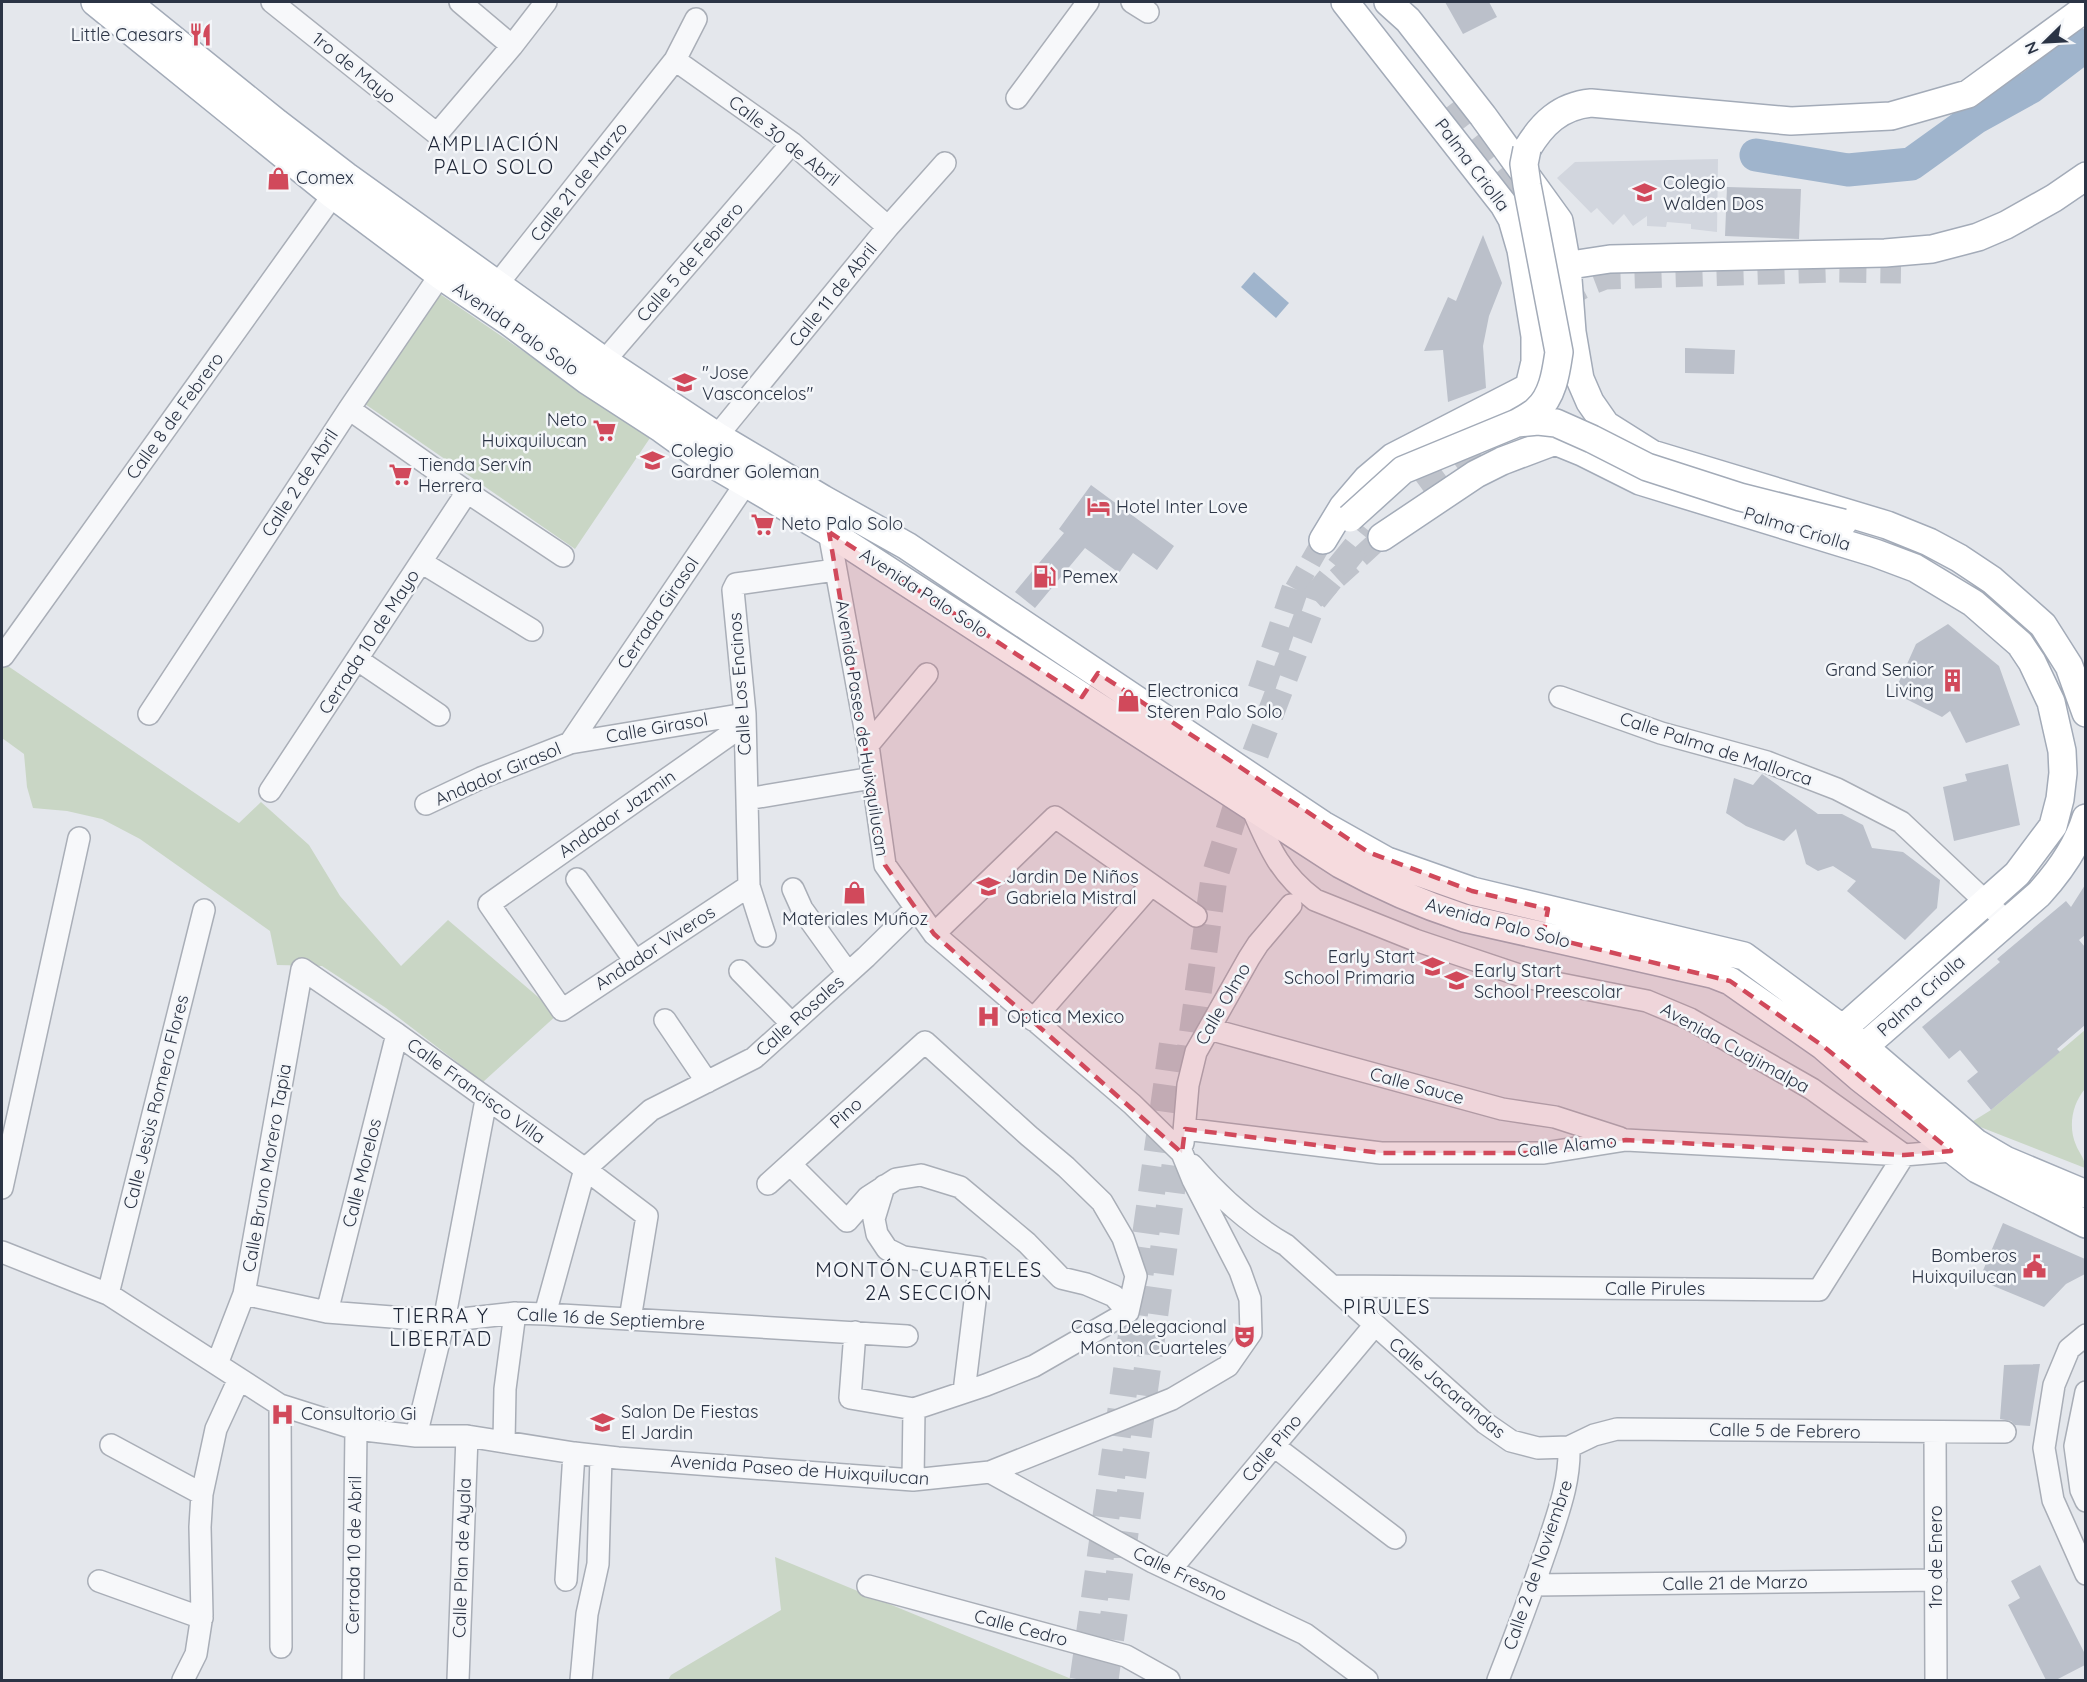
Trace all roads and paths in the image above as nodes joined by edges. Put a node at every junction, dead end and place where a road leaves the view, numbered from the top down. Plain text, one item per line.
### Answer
1 (95, 2) edge
2 (127, 2) edge
3 (272, 2) edge
4 (460, 2) edge
5 (546, 2) edge
6 (1088, 2) edge
7 (1346, 2) edge
8 (1383, 2) edge
9 (1388, 2) edge
10 (2085, 8) edge
11 (696, 19) dead end
12 (512, 46) junction
13 (675, 60) junction
14 (1017, 98) dead end
15 (1451, 104) tunnel mouth
16 (792, 143) junction
17 (945, 163) dead end
18 (2085, 176) edge
19 (340, 185) junction
20 (2054, 198) junction
21 (888, 227) junction
22 (447, 265) junction
23 (1900, 270) tunnel mouth
24 (1527, 281) junction
25 (1569, 283) junction
26 (490, 293) junction
27 (596, 371) junction
28 (1529, 387) junction
29 (349, 409) junction
30 (1517, 423) junction
31 (717, 436) junction
32 (1555, 441) junction
33 (701, 458) junction
34 (1674, 460) junction
35 (746, 483) junction
36 (1422, 489) tunnel mouth
37 (1669, 490) junction
38 (467, 492) junction
39 (823, 499) junction
40 (1886, 525) junction
41 (1367, 529) junction
42 (829, 532) junction
43 (563, 556) dead end
44 (421, 562) junction
45 (836, 570) junction
46 (532, 630) dead end
47 (3, 656) edge
48 (358, 660) junction
49 (1098, 673) junction
50 (927, 674) dead end
51 (1082, 697) junction
52 (1560, 697) dead end
53 (2085, 713) edge
54 (149, 714) dead end
55 (439, 715) dead end
56 (745, 719) junction
57 (570, 743) junction
58 (868, 745) junction
59 (872, 778) junction
60 (270, 791) dead end
61 (747, 799) junction
62 (426, 804) dead end
63 (1252, 808) junction
64 (2085, 818) edge
65 (79, 838) dead end
66 (577, 879) dead end
67 (1150, 885) junction
68 (748, 886) junction
69 (793, 889) dead end
70 (1986, 902) junction
71 (1291, 905) dead end
72 (915, 909) junction
73 (1548, 909) junction
74 (204, 910) dead end
75 (1196, 916) dead end
76 (2007, 922) junction
77 (934, 934) junction
78 (765, 936) dead end
79 (1543, 936) junction
80 (636, 961) junction
81 (302, 969) joint
82 (741, 971) dead end
83 (848, 973) junction
84 (1868, 1005) junction
85 (562, 1010) joint
86 (665, 1020) dead end
87 (1033, 1020) junction
88 (792, 1024) junction
89 (1889, 1025) junction
90 (1209, 1029) junction
91 (397, 1034) junction
92 (1833, 1037) junction
93 (1854, 1056) junction
94 (707, 1082) junction
95 (486, 1100) junction
96 (1185, 1128) junction
97 (1626, 1140) junction
98 (1951, 1151) junction
99 (1182, 1153) junction
100 (1904, 1155) junction
101 (790, 1164) junction
102 (585, 1168) junction
103 (768, 1184) dead end
104 (884, 1186) junction
105 (2, 1188) edge
106 (2085, 1194) edge
107 (2085, 1224) edge
108 (2, 1252) edge
109 (1332, 1286) junction
110 (108, 1294) junction
111 (244, 1294) junction
112 (327, 1312) junction
113 (1128, 1312) junction
114 (515, 1313) junction
115 (545, 1314) junction
116 (630, 1319) junction
117 (444, 1321) junction
118 (1374, 1326) junction
119 (855, 1332) junction
120 (2085, 1335) edge
121 (908, 1336) dead end
122 (217, 1364) junction
123 (239, 1379) junction
124 (964, 1392) junction
125 (2085, 1392) edge
126 (280, 1405) junction
127 (914, 1409) junction
128 (356, 1429) junction
129 (2005, 1432) dead end
130 (1935, 1433) junction
131 (416, 1436) junction
132 (467, 1436) junction
133 (504, 1442) junction
134 (111, 1444) dead end
135 (1274, 1446) junction
136 (1569, 1447) junction
137 (574, 1453) junction
138 (601, 1456) junction
139 (990, 1472) junction
140 (913, 1480) junction
141 (202, 1494) junction
142 (2085, 1501) edge
143 (1395, 1538) dead end
144 (1171, 1569) junction
145 (2085, 1574) edge
146 (566, 1580) dead end
147 (1936, 1580) junction
148 (99, 1581) dead end
149 (868, 1586) dead end
150 (1534, 1586) junction
151 (202, 1618) junction
152 (281, 1647) dead end
153 (183, 1680) edge
154 (353, 1680) edge
155 (458, 1680) edge
156 (580, 1680) edge
157 (1169, 1680) edge
158 (1367, 1680) edge
159 (1498, 1680) edge
160 (1936, 1680) edge

1 - 19 main road, Avenida Palo Solo
2 - 19 main road, Avenida Palo Solo
3 - 12 street, 1ro de Mayo
4 - 12 street
5 - 12 street
6 - 14 street
7 - 24 main road, Palma Criolla
8 - 15 main road
9 - 25 main road, Palma Criolla
10 - 30 main road, bridge
11 - 13 street, Calle 21 de Marzo
13 - 16 street, Calle 30 de Abril
13 - 26 street, Calle 21 de Marzo
16 - 21 street, Calle 30 de Abril
16 - 27 street, Calle 5 de Febrero
17 - 21 street, Calle 11 de Abril
18 - 20 main road
19 - 22 main road, Avenida Palo Solo
19 - 47 street, Calle 8 de Febrero
20 - 23 main road
20 - 25 main road
21 - 31 street, Calle 11 de Abril
22 - 26 main road, Avenida Palo Solo
22 - 29 street, Calle 2 de Abril
24 - 25 main road
24 - 28 main road, Palma Criolla
25 - 34 main road, Palma Criolla
26 - 27 main road, Avenida Palo Solo
27 - 31 main road, Avenida Palo Solo
27 - 33 main road, Avenida Palo Solo
28 - 32 main road, Palma Criolla
28 - 41 main road
29 - 38 street
29 - 54 street, Calle 2 de Abril
30 - 40 main road, bridge
30 - 41 main road, bridge
31 - 33 street, Calle 11 de Abril
31 - 39 main road, Avenida Palo Solo
32 - 37 main road, Palma Criolla
32 - 41 main road
33 - 35 main road, Avenida Palo Solo
34 - 37 main road
34 - 40 main road, Palma Criolla
35 - 42 main road, Avenida Palo Solo
35 - 57 street, Cerrada Girasol
36 - 41 main road
37 - 70 main road, Palma Criolla
38 - 43 street
38 - 44 street, Cerrada 10 de Mayo
39 - 42 street, Avenida Paseo de Huixquilucan
39 - 49 main road, Avenida Palo Solo
40 - 53 main road, Palma Criolla
42 - 45 street, Avenida Paseo de Huixquilucan
42 - 51 main road, Avenida Palo Solo
44 - 46 street
44 - 48 street, Cerrada 10 de Mayo
45 - 56 street, Calle Los Encinos
45 - 58 street, Avenida Paseo de Huixquilucan
48 - 55 street
48 - 60 street, Cerrada 10 de Mayo
49 - 51 main road
49 - 73 main road, Avenida Palo Solo
50 - 58 street
51 - 63 main road, Avenida Palo Solo
52 - 70 street, Calle Palma de Mallorca
56 - 57 street, Calle Girasol
56 - 61 street, Calle Los Encinos
56 - 85 street, Andador Jazmin
57 - 62 street, Andador Girasol
58 - 59 street, Avenida Paseo de Huixquilucan
59 - 61 street
59 - 72 street, Avenida Paseo de Huixquilucan
61 - 68 street, Calle Los Encinos
63 - 79 main road, Avenida Palo Solo
63 - 100 street, Avenida Cuajimalpa
64 - 76 main road, Palma Criolla
65 - 105 street
66 - 80 street
67 - 75 street
67 - 77 street
67 - 87 street
68 - 78 street, Calle Los Encinos
68 - 80 street, Andador Viveros
69 - 83 street
70 - 76 street, Calle Palma de Mallorca
70 - 84 main road, Palma Criolla
71 - 90 street, Calle Olmo
72 - 77 street, Avenida Paseo de Huixquilucan
72 - 83 street, Calle Rosales
73 - 79 main road
73 - 92 main road, Avenida Palo Solo
74 - 110 street, Calle Jesùs Romero Flores
76 - 89 main road, Palma Criolla
77 - 87 street, Avenida Paseo de Huixquilucan
79 - 92 main road, Avenida Palo Solo
80 - 85 street, Andador Viveros
81 - 91 street, Calle Francisco Villa
81 - 111 street, Calle Bruno Morero Tapia
82 - 88 street
83 - 88 street, Calle Rosales
84 - 89 main road
84 - 92 main road, Palma Criolla
86 - 94 street
87 - 99 street, Avenida Paseo de Huixquilucan
88 - 94 street, Calle Rosales
89 - 93 main road, Palma Criolla
90 - 96 street, Calle Olmo
90 - 97 street, Calle Sauce
91 - 95 street, Calle Francisco Villa
91 - 112 street, Calle Morelos
92 - 93 main road
93 - 98 main road
93 - 106 main road
94 - 102 street, Calle Rosales
95 - 102 street, Calle Francisco Villa
95 - 117 street
96 - 97 street, Calle Alamo
96 - 99 street, Calle Olmo
97 - 100 street, Calle Alamo
98 - 100 street, Calle Alamo
98 - 107 main road
99 - 109 street, Calle Jacarandas
99 - 139 street, Avenida Paseo de Huixquilucan
100 - 109 street, Calle Pirules
101 - 103 street, Pino
101 - 104 street
101 - 113 street, Pino
102 - 115 street
102 - 116 street, Calle Francisco Villa
104 - 113 street
104 - 124 street
108 - 110 street, Avenida Paseo de Huixquilucan
109 - 118 street, Calle Jacarandas
110 - 122 street, Avenida Paseo de Huixquilucan
111 - 112 street, Calle 16 de Septiembre
111 - 122 street, Calle Bruno Morero Tapia
112 - 117 street, Calle 16 de Septiembre
113 - 124 street
114 - 115 street, Calle 16 de Septiembre
114 - 117 street, Calle 16 de Septiembre
114 - 133 street
115 - 116 street, Calle 16 de Septiembre
116 - 119 street, Calle 16 de Septiembre
117 - 131 street
118 - 135 street, Calle Pino
118 - 136 street, Calle Jacarandas
119 - 121 street, Calle 16 de Septiembre
119 - 127 street
120 - 145 street
122 - 123 street, Avenida Paseo de Huixquilucan
123 - 126 street, Avenida Paseo de Huixquilucan
123 - 141 street
124 - 127 street
125 - 142 street
126 - 128 street, Avenida Paseo de Huixquilucan
126 - 152 street
127 - 140 street
128 - 131 street, Avenida Paseo de Huixquilucan
128 - 154 street, Cerrada 10 de Abril
129 - 130 street, Calle 5 de Febrero
130 - 136 street, Calle 5 de Febrero
130 - 147 street, 1ro de Enero
131 - 132 street, Avenida Paseo de Huixquilucan
132 - 133 street, Avenida Paseo de Huixquilucan
132 - 155 street, Calle Plan de Ayala
133 - 137 street, Avenida Paseo de Huixquilucan
134 - 141 street
135 - 143 street
135 - 144 street, Calle Pino
136 - 150 street, Calle 2 de Noviembre
137 - 138 street, Avenida Paseo de Huixquilucan
137 - 146 street
138 - 140 street, Avenida Paseo de Huixquilucan
138 - 156 street
139 - 140 street, Avenida Paseo de Huixquilucan
139 - 144 street, Calle Fresno
141 - 151 street
144 - 158 street, Calle Fresno
147 - 150 street, Calle 21 de Marzo
147 - 160 street, 1ro de Enero
148 - 151 street
149 - 157 street, Calle Cedro
150 - 159 street, Calle 2 de Noviembre
151 - 153 street

